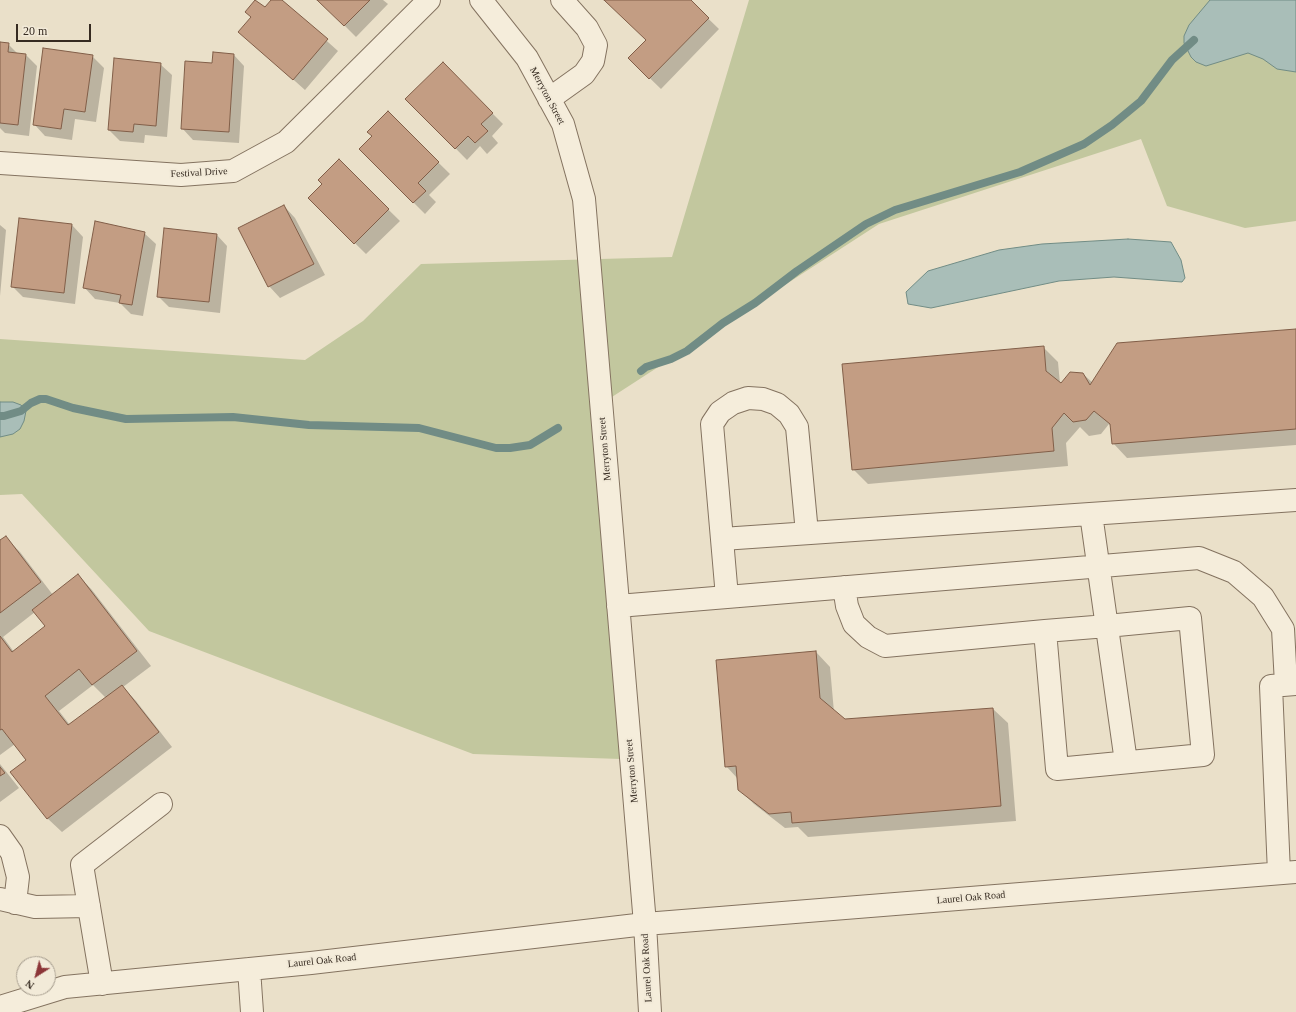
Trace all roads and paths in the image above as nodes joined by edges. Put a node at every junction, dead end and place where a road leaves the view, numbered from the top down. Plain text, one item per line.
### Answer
1 (428, 0) edge
2 (481, 0) edge
3 (562, 0) edge
4 (549, 99) junction
5 (0, 163) edge
6 (1296, 500) edge
7 (1091, 514) junction
8 (807, 533) junction
9 (722, 539) junction
10 (1098, 566) junction
11 (844, 587) junction
12 (727, 597) junction
13 (618, 606) junction
14 (1106, 626) junction
15 (1289, 628) edge
16 (1045, 631) junction
17 (1291, 684) edge
18 (1126, 762) junction
19 (161, 804) dead end
20 (0, 836) edge
21 (1287, 873) edge
22 (8, 901) edge
23 (89, 906) junction
24 (645, 924) junction
25 (248, 969) junction
26 (102, 984) junction
27 (0, 1007) edge
28 (252, 1012) edge
29 (650, 1012) edge

1 - 5 street, Festival Drive
2 - 4 street, Merryton Street
3 - 4 street
4 - 13 street, Merryton Street
6 - 7 street
7 - 8 street
7 - 10 street
8 - 9 street
8 - 9 street
9 - 12 street
10 - 11 street
10 - 14 street
10 - 15 street
11 - 12 street
11 - 16 street
12 - 13 street
13 - 24 street, Merryton Street
14 - 16 street
14 - 18 street
14 - 18 street
15 - 17 street
16 - 18 street
17 - 21 street
19 - 23 street
20 - 22 street
21 - 24 street, Laurel Oak Road
22 - 23 street
23 - 26 street
24 - 25 street, Laurel Oak Road
24 - 29 street, Laurel Oak Road
25 - 26 street, Laurel Oak Road
25 - 28 street
26 - 27 street, Laurel Oak Road

